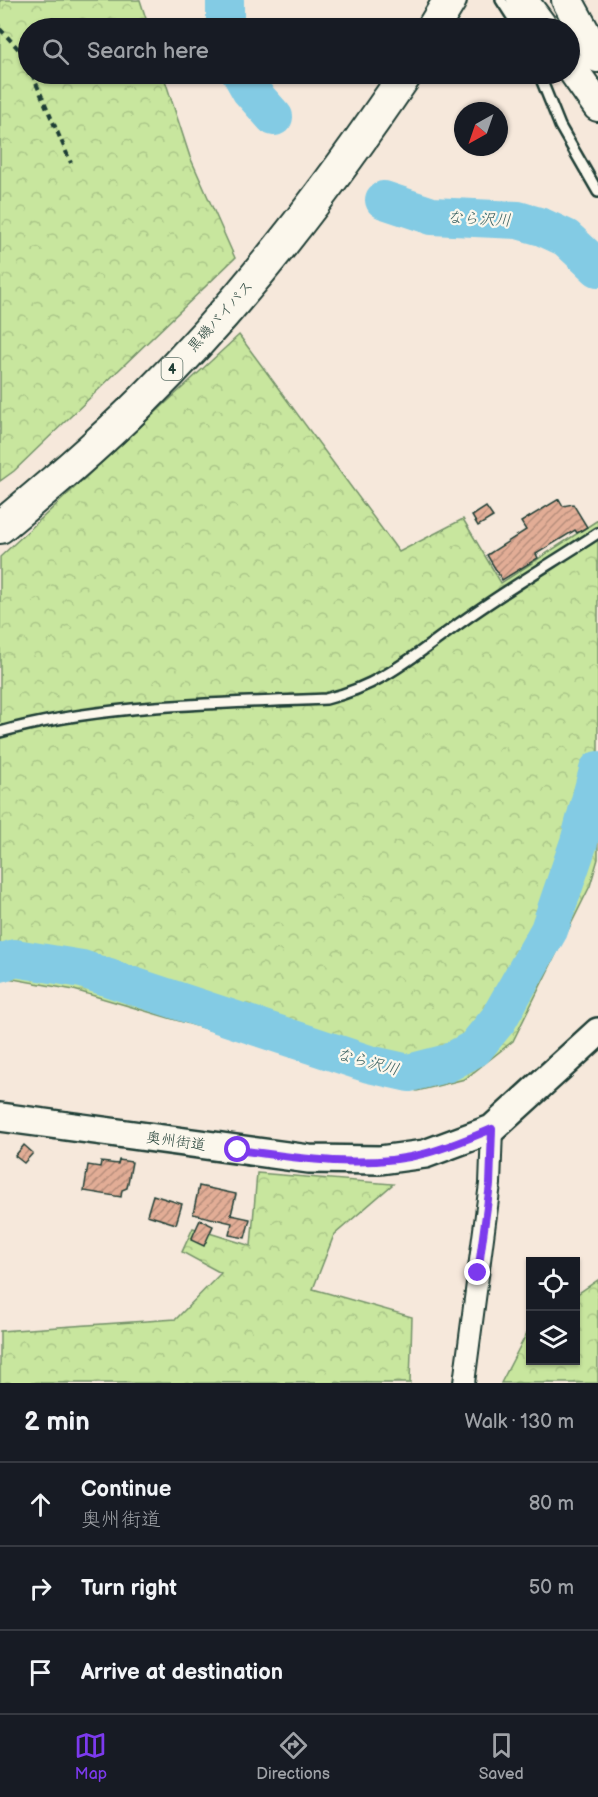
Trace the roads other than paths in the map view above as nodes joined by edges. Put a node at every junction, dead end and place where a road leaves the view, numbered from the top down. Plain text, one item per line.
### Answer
1 (450, 0) edge
2 (501, 0) edge
3 (522, 0) edge
4 (567, 0) edge
5 (439, 18) edge
6 (513, 18) edge
7 (536, 18) edge
8 (577, 18) edge
9 (580, 24) edge
10 (598, 57) edge
11 (580, 81) edge
12 (399, 84) edge
13 (543, 84) edge
14 (593, 100) edge
15 (598, 192) edge
16 (0, 527) edge
17 (598, 533) edge
18 (0, 732) edge
19 (598, 1032) edge
20 (0, 1117) edge
21 (492, 1129) junction
22 (464, 1383) edge

1 - 5 highway
2 - 6 lane
3 - 7 main road
4 - 8 main road
9 - 10 main road
11 - 14 main road
12 - 16 highway, 黒磯バイパス / 4
13 - 15 lane
17 - 18 lane
19 - 21 main road, 奥州街道
20 - 21 main road, 奥州街道
21 - 22 street

